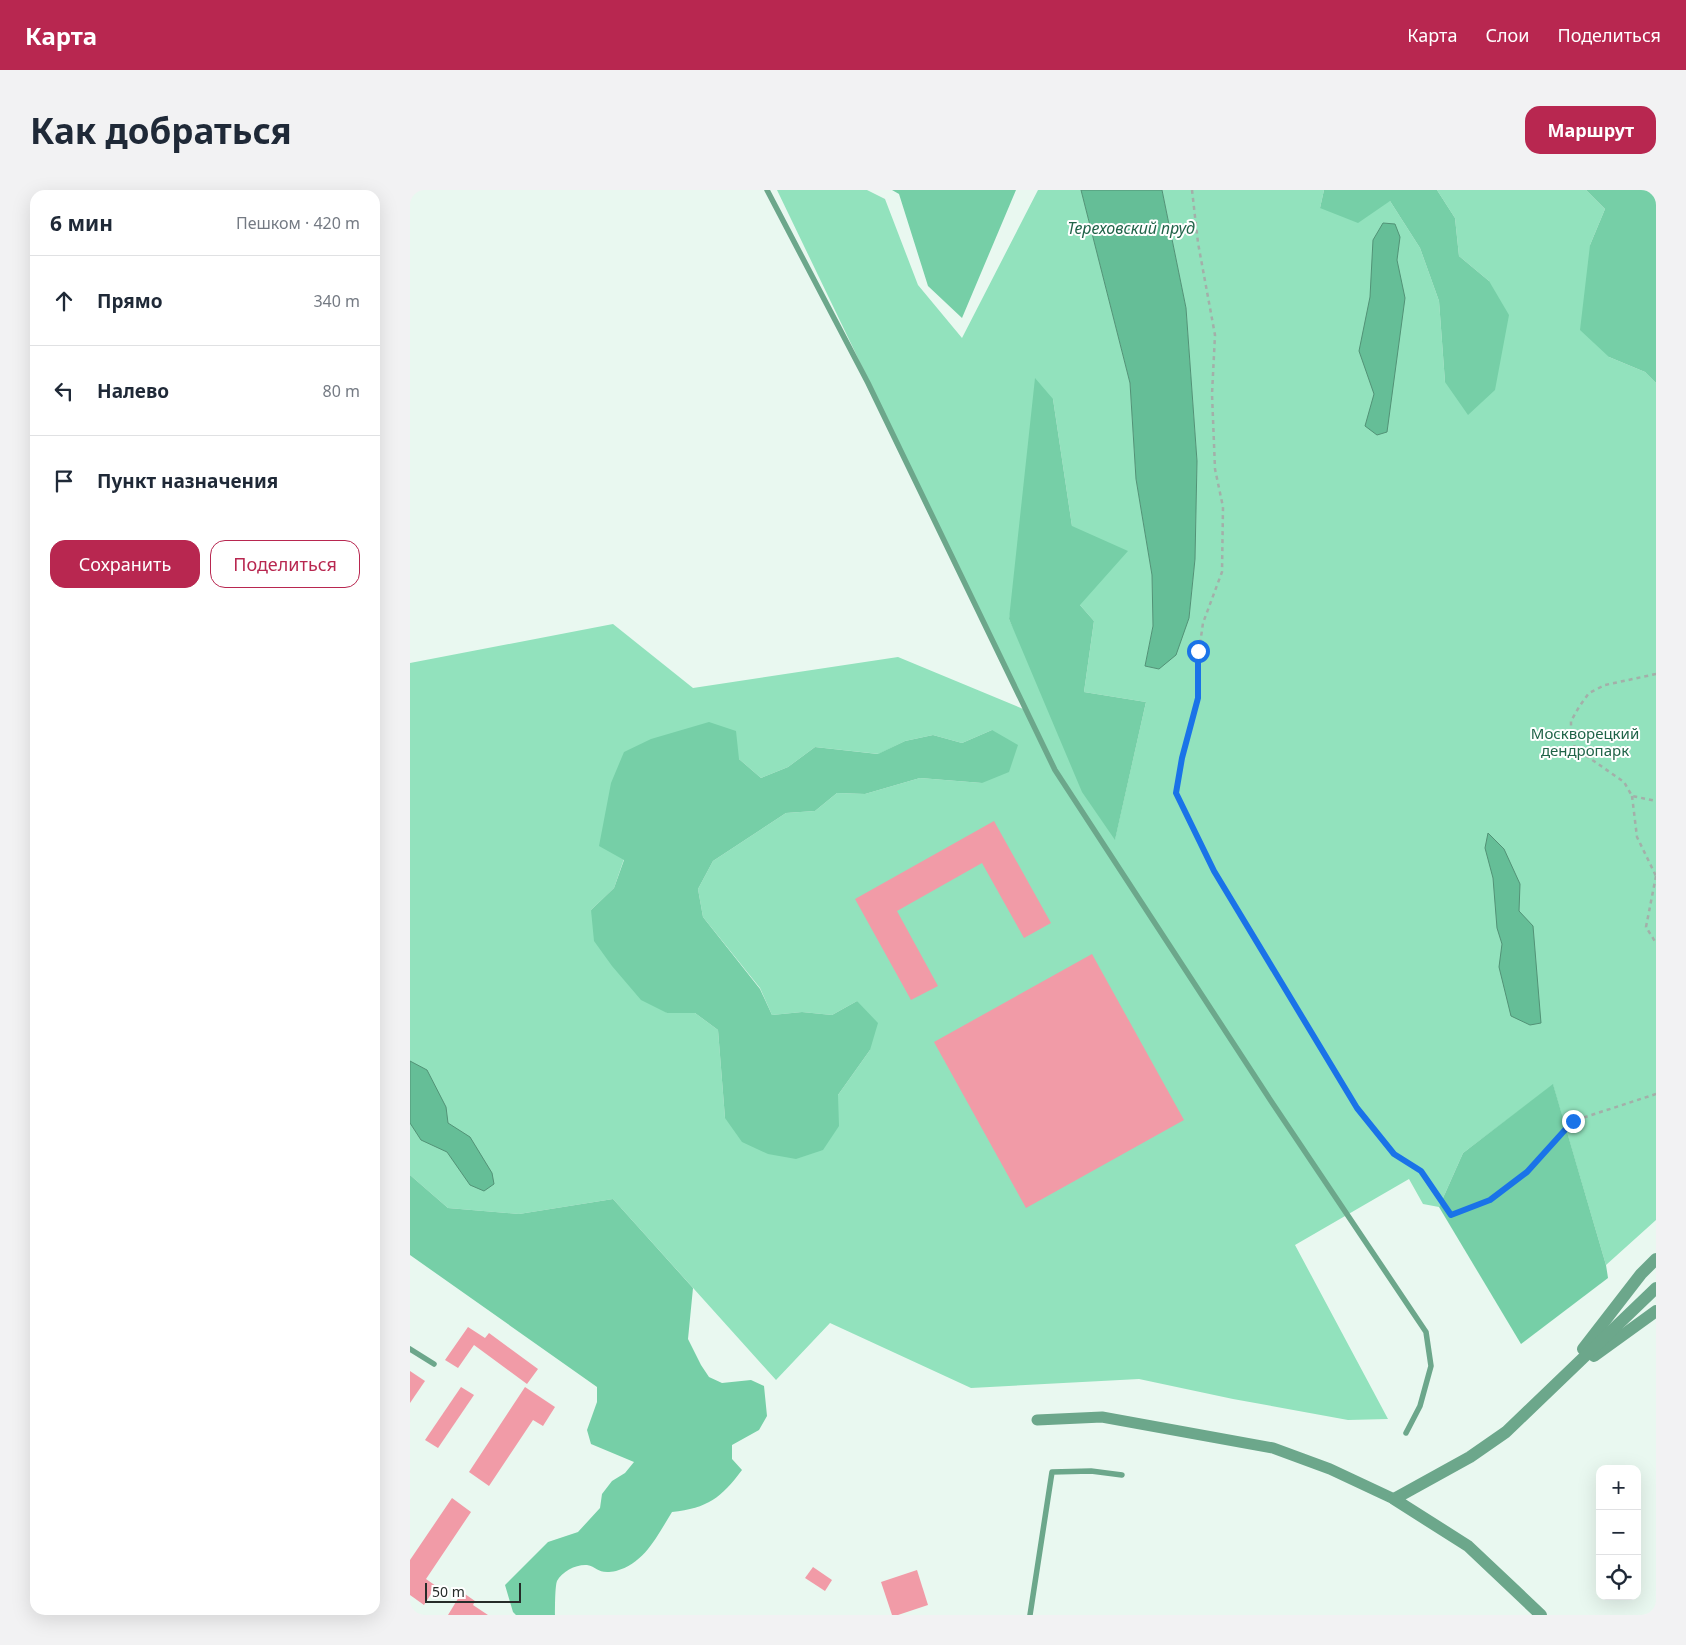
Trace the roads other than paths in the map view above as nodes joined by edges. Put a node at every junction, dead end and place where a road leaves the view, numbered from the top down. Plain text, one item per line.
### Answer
1 (767, 190) edge
2 (1656, 1259) edge
3 (1656, 1288) edge
4 (1656, 1311) edge
5 (410, 1348) edge
6 (434, 1364) dead end
7 (1558, 1382) junction
8 (1037, 1420) dead end
9 (1406, 1432) dead end
10 (1122, 1475) dead end
11 (1394, 1499) junction
12 (1030, 1615) edge
13 (1541, 1615) edge

1 - 9 lane
2 - 7 street
3 - 7 street
4 - 7 street
5 - 6 lane
7 - 11 street
8 - 11 street
10 - 12 lane
11 - 13 street

